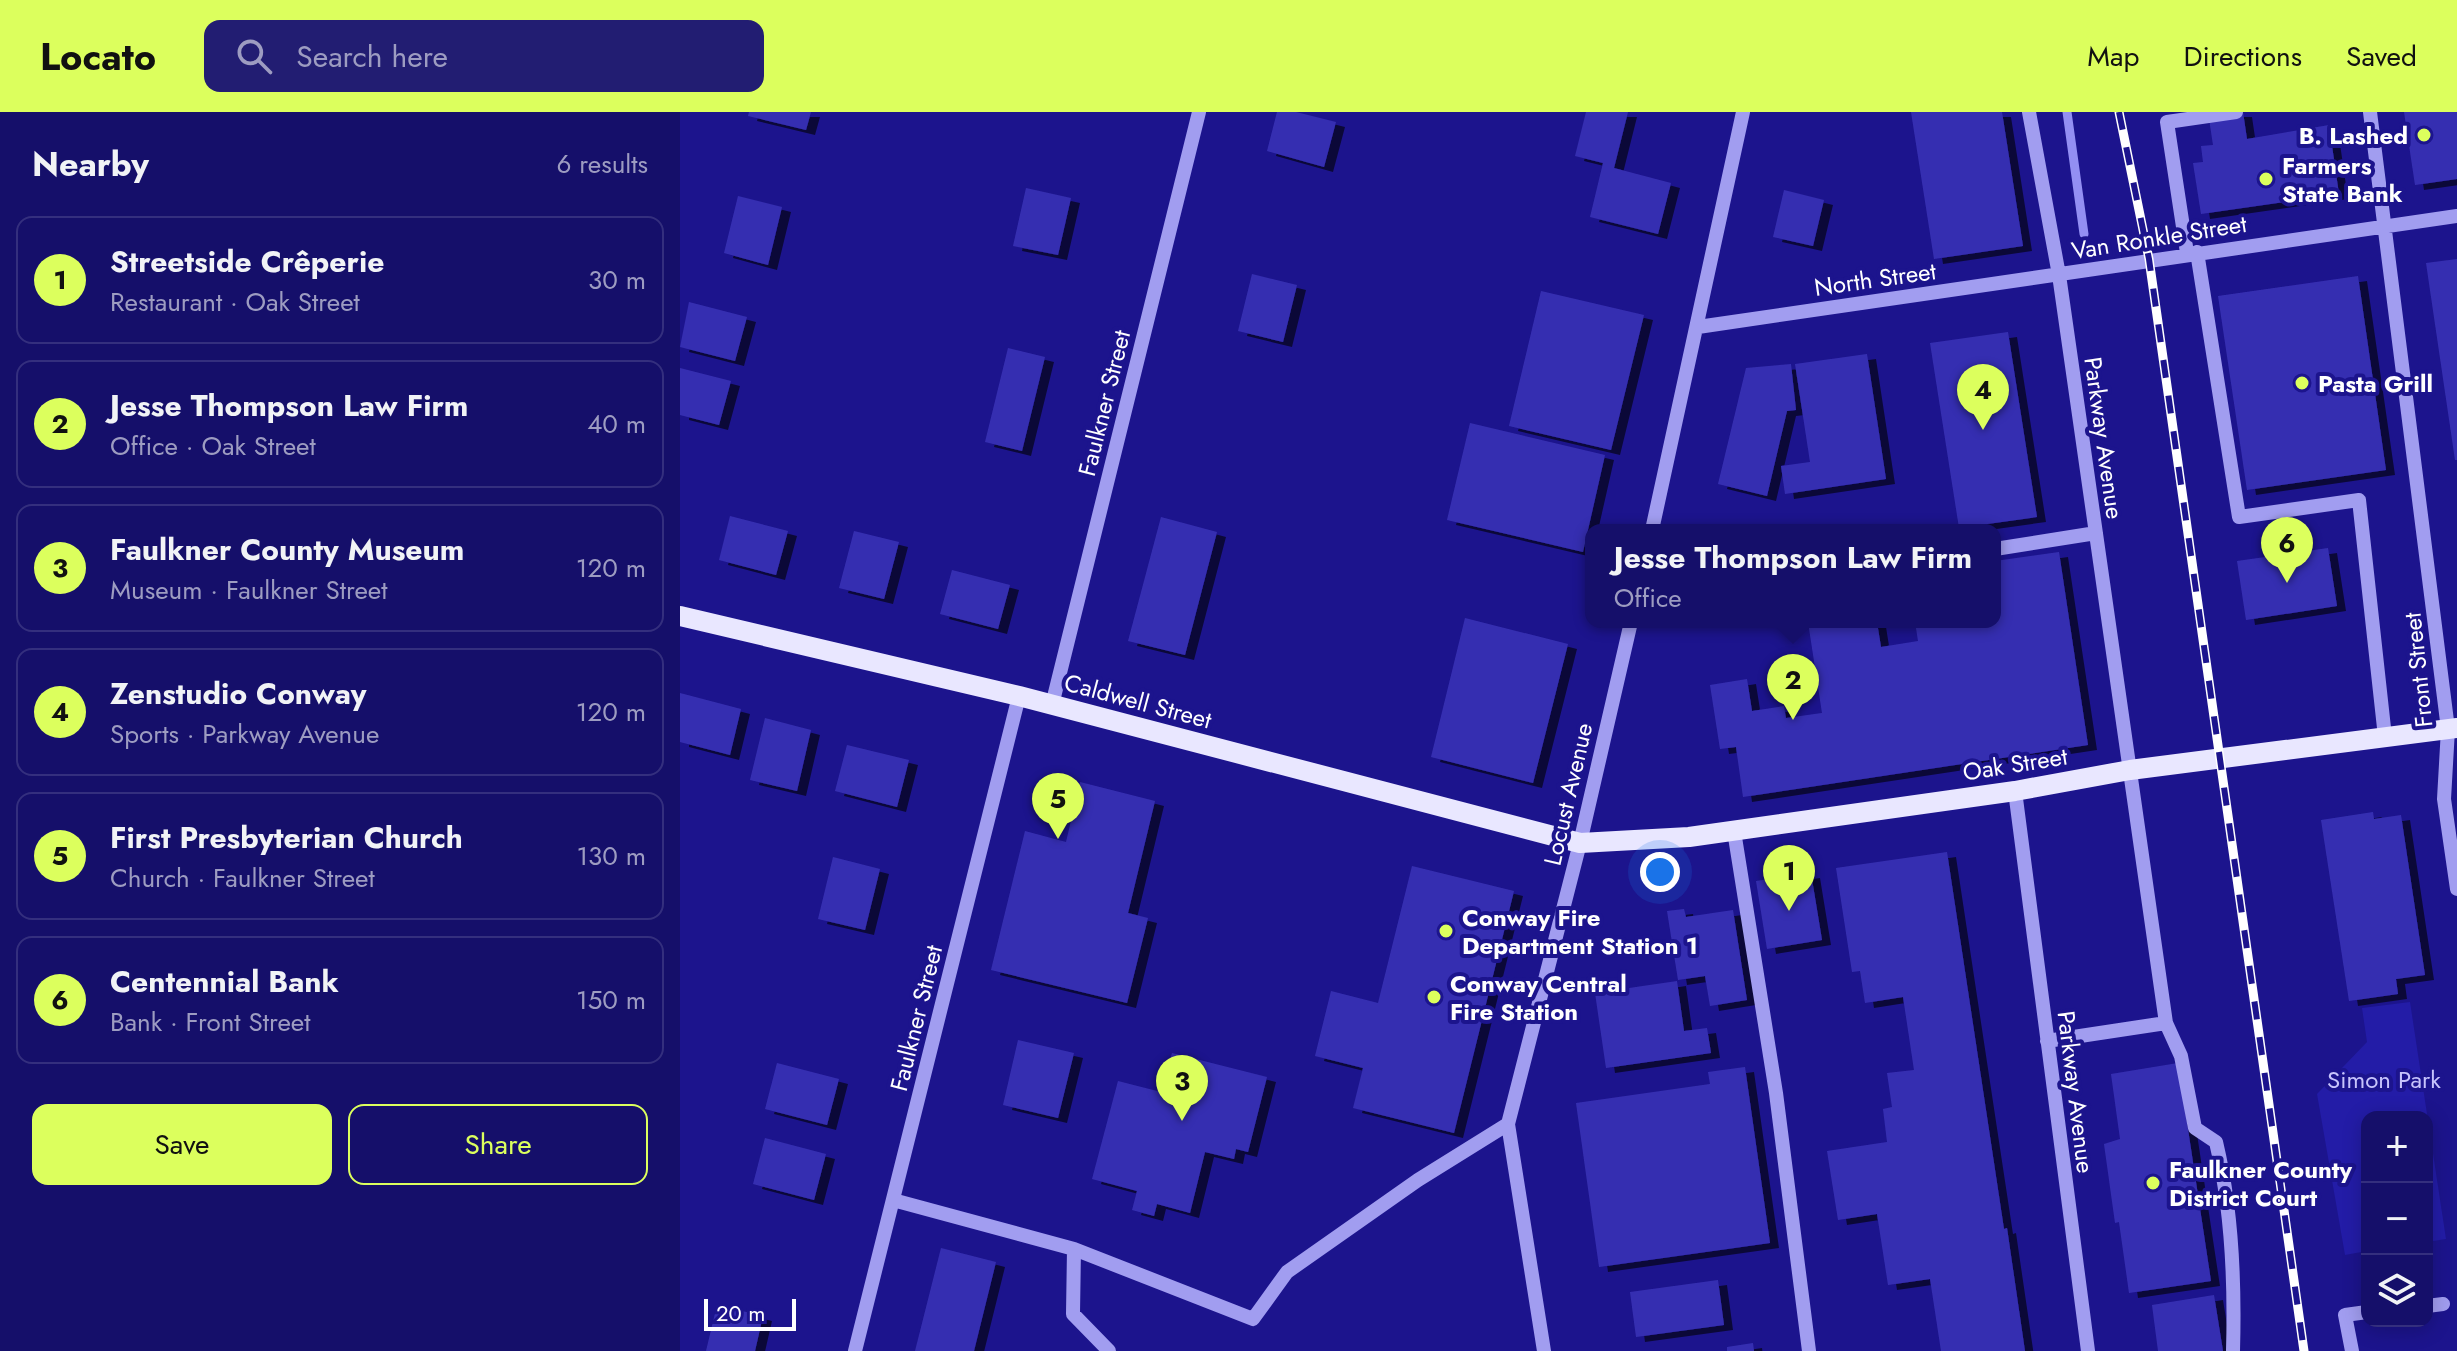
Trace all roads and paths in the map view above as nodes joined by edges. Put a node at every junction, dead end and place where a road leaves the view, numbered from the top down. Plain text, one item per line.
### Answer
1 (1199, 112) edge
2 (1743, 112) edge
3 (2029, 112) edge
4 (2236, 112) edge
5 (2370, 112) edge
6 (2166, 117) edge
7 (2457, 216) edge
8 (2386, 226) junction
9 (2192, 253) junction
10 (2059, 275) junction
11 (1698, 327) junction
12 (1653, 524) edge
13 (2096, 533) junction
14 (2001, 548) edge
15 (680, 616) edge
16 (1630, 628) edge
17 (1019, 696) junction
18 (1052, 705) junction
19 (2453, 728) edge
20 (2385, 737) junction
21 (2130, 770) junction
22 (2015, 791) junction
23 (1734, 831) junction
24 (1580, 843) junction
25 (2457, 889) edge
26 (2166, 1023) junction
27 (2047, 1041) junction
28 (1508, 1124) junction
29 (893, 1200) junction
30 (1074, 1249) junction
31 (2443, 1304) dead end
32 (2433, 1305) edge
33 (2361, 1313) edge
34 (855, 1351) edge
35 (1109, 1351) edge
36 (1544, 1351) edge
37 (1809, 1351) edge
38 (2088, 1351) edge
39 (2233, 1351) edge
40 (2352, 1351) edge

1 - 18 street, Faulkner Street
2 - 11 street
3 - 10 street, Parkway Avenue
4 - 6 street
5 - 8 street, Front Street
6 - 9 street
7 - 8 street, Van Ronkle Street
8 - 9 street, Van Ronkle Street
8 - 19 street, Front Street
9 - 10 street, Van Ronkle Street
9 - 20 street
10 - 11 street, North Street
10 - 13 street, Parkway Avenue
11 - 12 street
13 - 14 street
13 - 21 street, Parkway Avenue
15 - 17 main road, Caldwell Street
16 - 24 street, Locust Avenue
17 - 18 main road, Caldwell Street
17 - 29 street, Faulkner Street
18 - 24 main road, Caldwell Street
19 - 20 main road, Oak Street
19 - 25 street, Front Street
20 - 21 main road, Oak Street
21 - 22 main road, Oak Street
21 - 26 street, Parkway Avenue
22 - 23 main road, Oak Street
22 - 27 street, Parkway Avenue
23 - 24 main road, Oak Street
23 - 37 street
24 - 28 street, Locust Avenue
26 - 27 street
26 - 39 street, Parkway Avenue
27 - 38 street, Parkway Avenue
28 - 30 street
28 - 36 street, Locust Avenue
29 - 30 street
29 - 34 street, Faulkner Street
30 - 35 street
31 - 32 street
33 - 40 street

